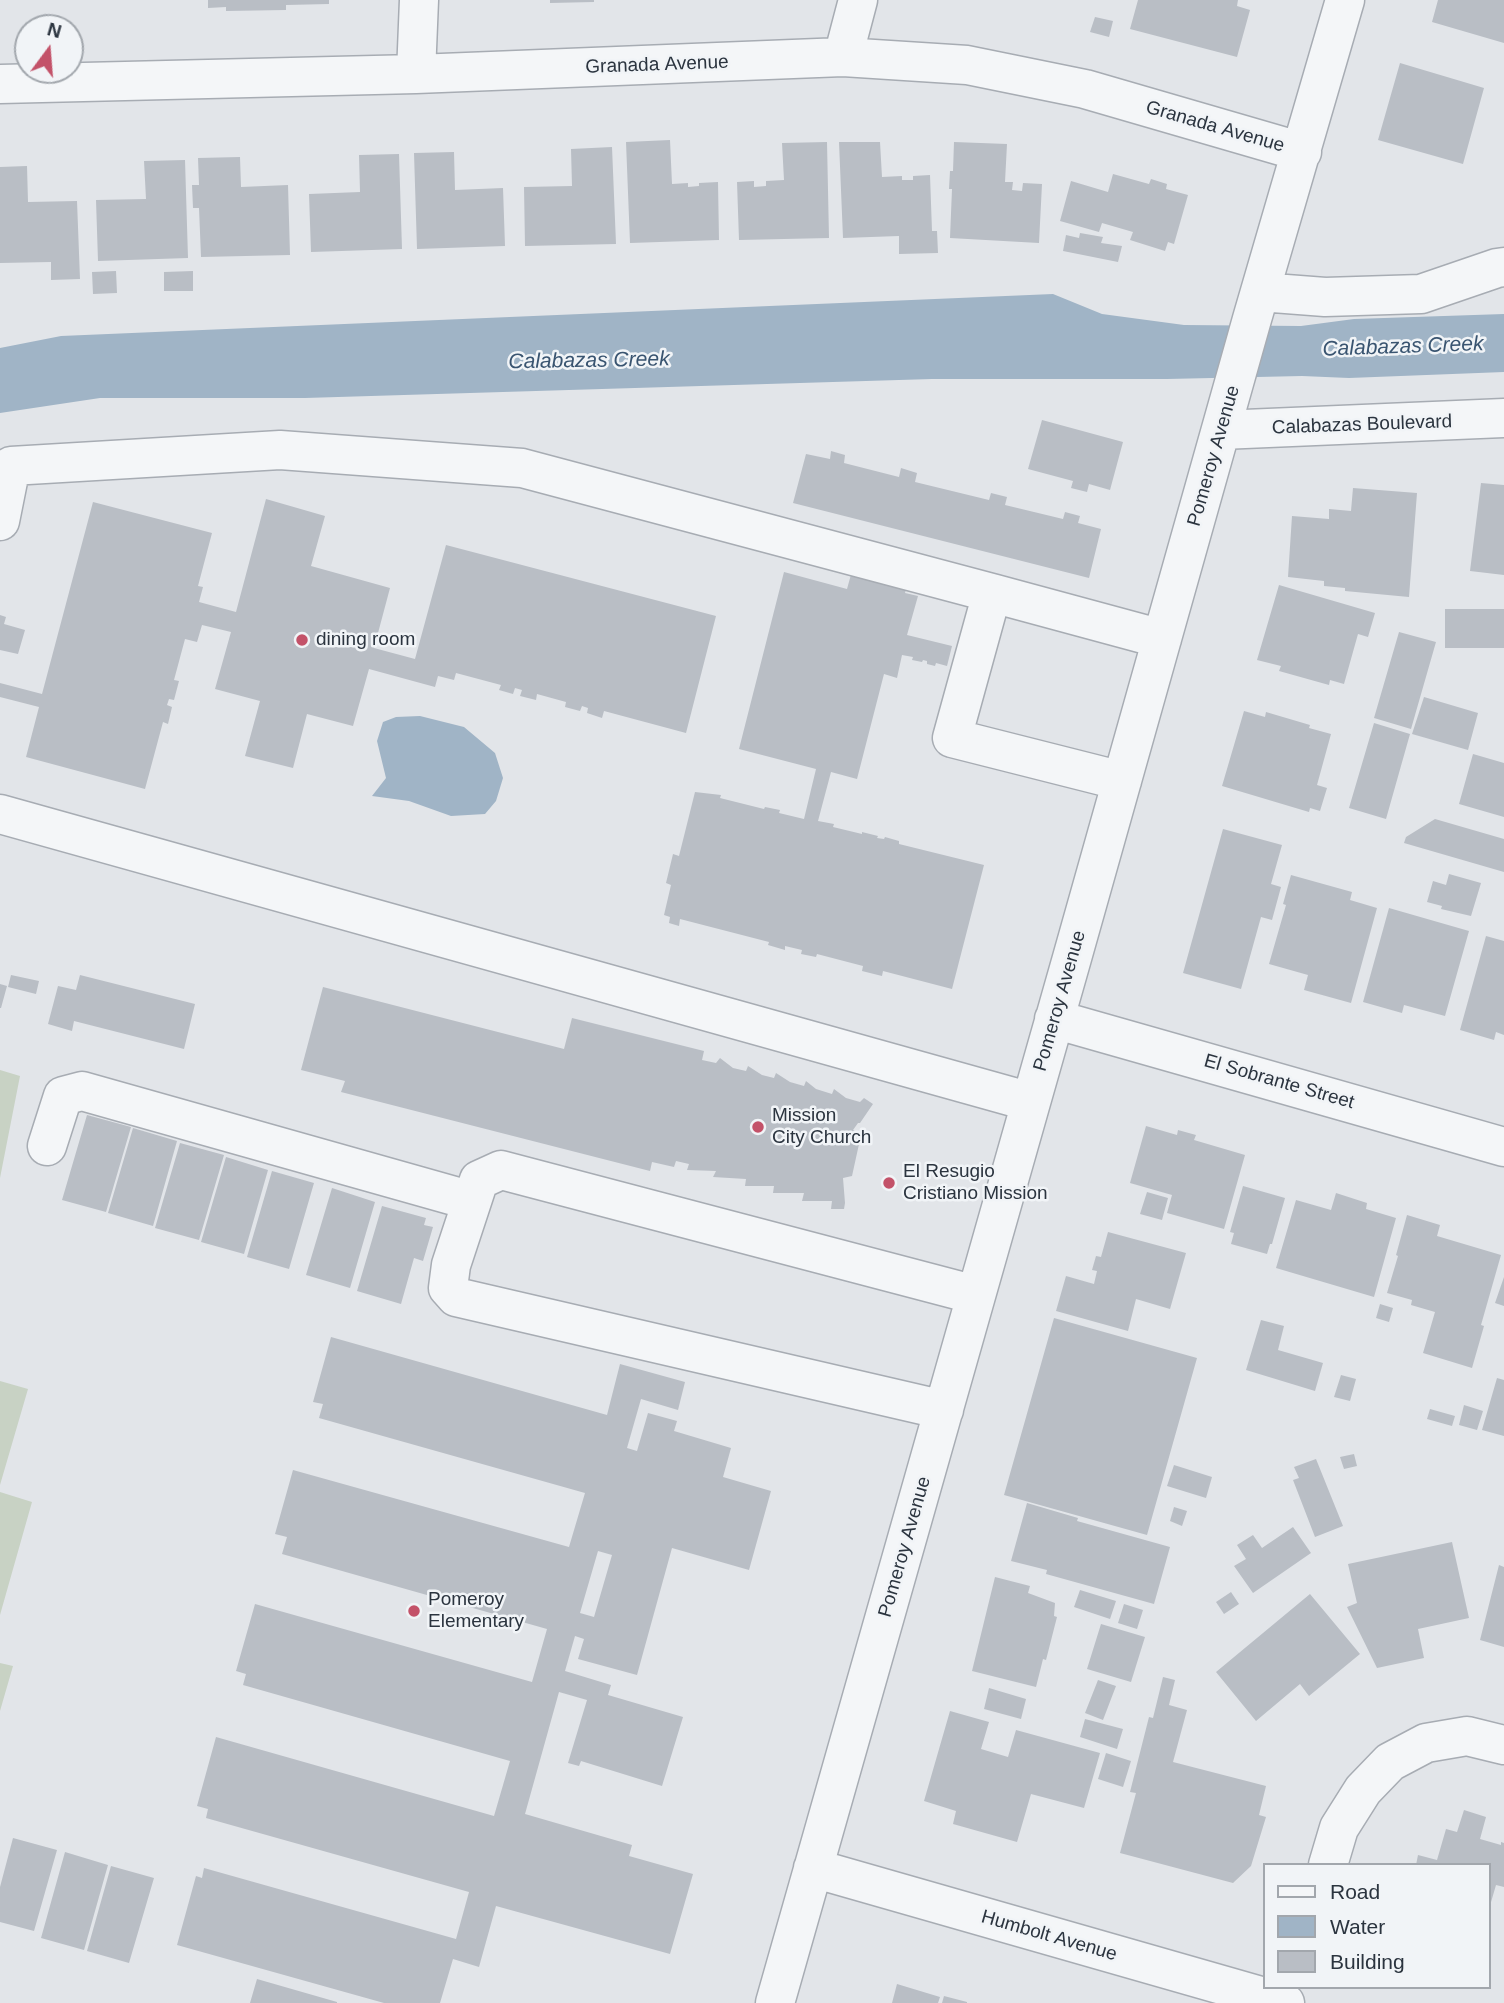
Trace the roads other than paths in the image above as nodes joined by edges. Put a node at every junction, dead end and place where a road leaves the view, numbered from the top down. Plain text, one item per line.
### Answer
1 (419, 0) edge
2 (858, 0) edge
3 (1345, 0) edge
4 (843, 57) junction
5 (416, 74) junction
6 (0, 84) edge
7 (1302, 152) junction
8 (1504, 267) edge
9 (1256, 305) junction
10 (1504, 418) edge
11 (1223, 423) junction
12 (0, 521) edge
13 (992, 593) junction
14 (1162, 639) junction
15 (1122, 781) junction
16 (0, 814) edge
17 (1054, 1018) junction
18 (1031, 1102) junction
19 (47, 1146) dead end
20 (1504, 1146) edge
21 (472, 1201) junction
22 (976, 1295) junction
23 (944, 1410) junction
24 (1504, 1745) edge
25 (1329, 1863) edge
26 (813, 1868) junction
27 (775, 2003) edge
28 (1285, 2003) edge

1 - 5 street
2 - 4 street
3 - 7 street, Pomeroy Avenue
4 - 5 street, Granada Avenue
4 - 7 street, Granada Avenue
5 - 6 street, Granada Avenue
7 - 9 street, Pomeroy Avenue
8 - 9 street
9 - 11 street, Pomeroy Avenue
10 - 11 street, Calabazas Boulevard
11 - 14 street, Pomeroy Avenue
12 - 13 street
13 - 14 street
13 - 15 street
14 - 15 street, Pomeroy Avenue
15 - 17 street, Pomeroy Avenue
16 - 18 street
17 - 18 street, Pomeroy Avenue
17 - 20 street, El Sobrante Street
18 - 22 street, Pomeroy Avenue
19 - 21 street
21 - 22 street
21 - 23 street
22 - 23 street, Pomeroy Avenue
23 - 26 street, Pomeroy Avenue
24 - 25 street
26 - 27 street, Pomeroy Avenue
26 - 28 street, Humbolt Avenue

